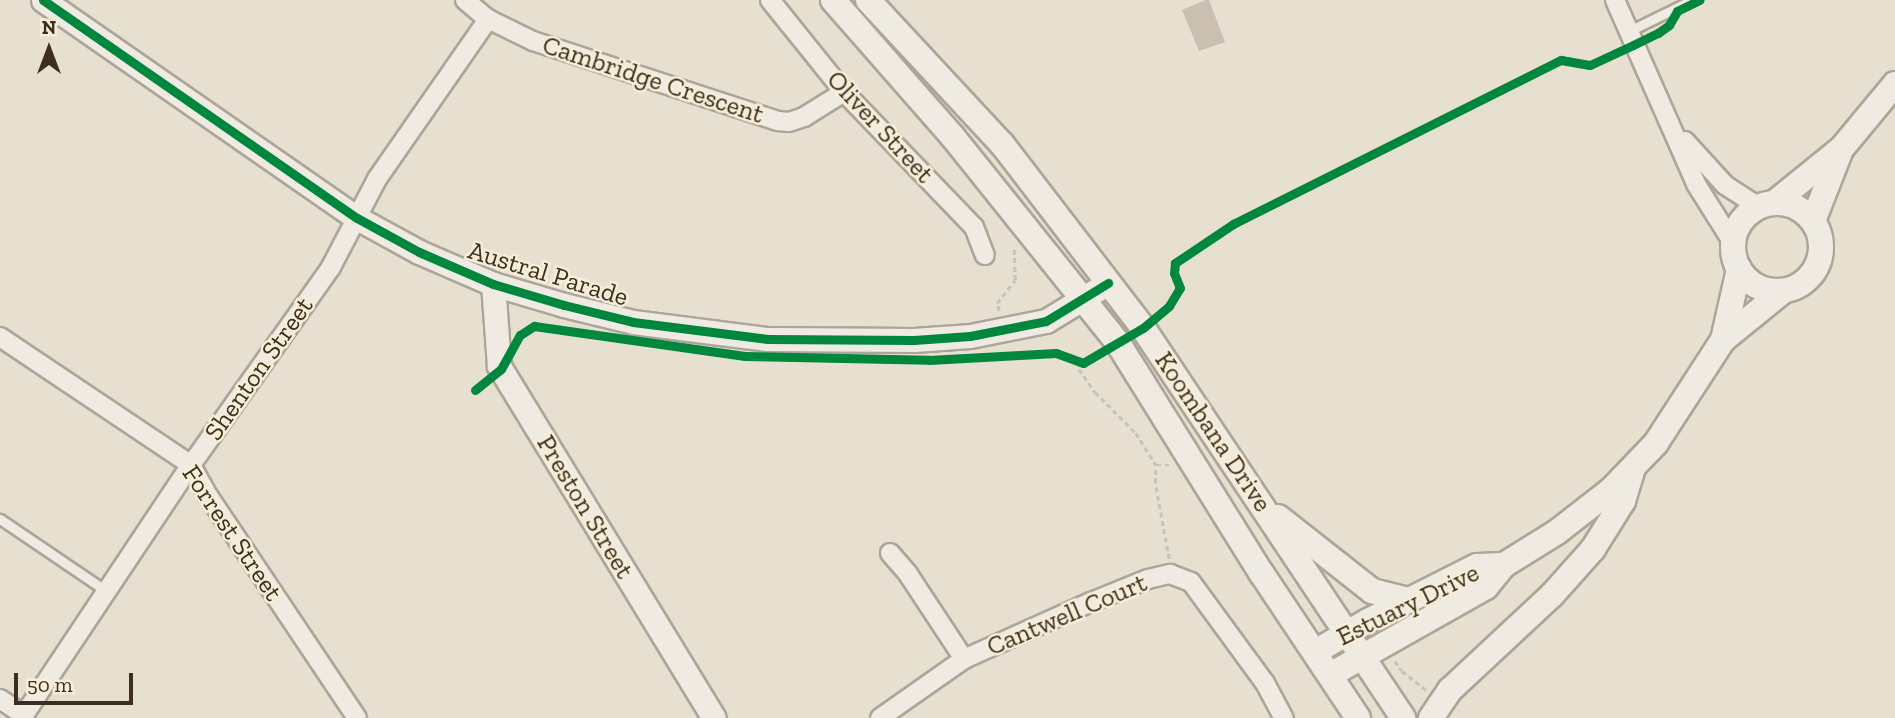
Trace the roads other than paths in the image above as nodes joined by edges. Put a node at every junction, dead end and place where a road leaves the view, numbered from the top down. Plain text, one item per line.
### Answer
1 (43, 0) edge
2 (465, 0) edge
3 (770, 0) edge
4 (833, 0) edge
5 (868, 0) edge
6 (1615, 0) edge
7 (1692, 0) edge
8 (488, 19) junction
9 (1627, 32) junction
10 (1895, 84) edge
11 (844, 92) junction
12 (1672, 125) junction
13 (1842, 148) junction
14 (1767, 205) junction
15 (357, 218) junction
16 (1813, 221) junction
17 (1733, 243) junction
18 (985, 255) dead end
19 (1739, 269) junction
20 (1108, 283) junction
21 (493, 284) junction
22 (1783, 291) junction
23 (1084, 301) junction
24 (0, 337) edge
25 (1723, 340) junction
26 (191, 465) junction
27 (1633, 468) junction
28 (1261, 503) junction
29 (0, 519) edge
30 (890, 553) dead end
31 (1504, 565) junction
32 (108, 592) junction
33 (1408, 600) junction
34 (1347, 633) junction
35 (1315, 652) junction
36 (1363, 656) junction
37 (964, 660) junction
38 (1330, 675) junction
39 (0, 699) edge
40 (24, 717) edge
41 (357, 718) edge
42 (714, 718) edge
43 (880, 718) edge
44 (1284, 718) edge
45 (1358, 718) edge
46 (1403, 718) edge
47 (1431, 718) edge

1 - 15 street, Austral Parade
2 - 8 street, Cambridge Crescent
3 - 11 street, Oliver Street
4 - 23 main road, Koombana Drive
5 - 20 main road, Koombana Drive
6 - 9 street
7 - 9 lane
8 - 11 street, Cambridge Crescent
8 - 15 street, Shenton Street
9 - 12 street
10 - 13 main road
11 - 18 street, Oliver Street
12 - 14 street
12 - 17 street
13 - 14 main road
13 - 16 main road
14 - 16 main road
14 - 17 main road
15 - 21 street, Austral Parade
15 - 26 street, Shenton Street
16 - 22 main road
17 - 19 main road
19 - 22 main road
19 - 25 main road, Estuary Drive
20 - 23 street, Austral Parade
20 - 28 main road, Koombana Drive
21 - 23 street, Austral Parade
21 - 42 street, Preston Street
22 - 25 main road, Estuary Drive
23 - 35 main road, Koombana Drive
24 - 26 street, Forrest Street
25 - 27 main road, Estuary Drive
26 - 32 street, Shenton Street
26 - 41 street, Forrest Street
27 - 31 main road, Estuary Drive
27 - 47 main road
28 - 33 main road
28 - 34 main road, Koombana Drive
29 - 32 lane
30 - 37 street
31 - 33 main road, Estuary Drive
31 - 36 main road, Estuary Drive
32 - 40 street, Shenton Street
33 - 34 main road, Estuary Drive
34 - 35 main road, Estuary Drive
34 - 36 main road, Koombana Drive
35 - 38 main road, Koombana Drive
36 - 38 main road, Estuary Drive
36 - 46 main road, Koombana Drive
37 - 43 street, Cantwell Court
37 - 44 street, Cantwell Court
38 - 45 main road, Koombana Drive
39 - 40 street

